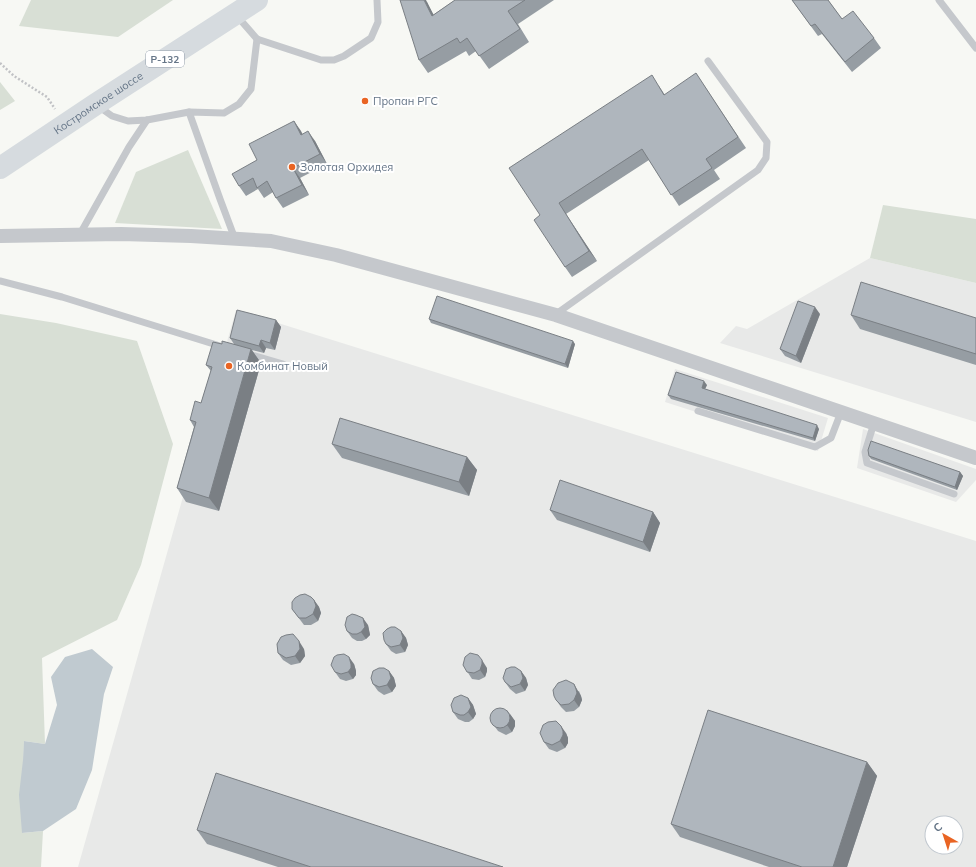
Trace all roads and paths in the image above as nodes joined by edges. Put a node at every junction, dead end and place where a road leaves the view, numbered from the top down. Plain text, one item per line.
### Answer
1 (257, 0) edge
2 (377, 0) edge
3 (939, 0) edge
4 (235, 14) junction
5 (257, 39) junction
6 (976, 48) edge
7 (708, 61) dead end
8 (0, 63) edge
9 (96, 104) junction
10 (189, 112) junction
11 (147, 120) junction
12 (66, 125) junction
13 (0, 168) edge
14 (80, 234) junction
15 (0, 236) edge
16 (235, 239) junction
17 (0, 281) edge
18 (556, 315) junction
19 (225, 348) edge
20 (240, 352) edge
21 (283, 364) dead end
22 (698, 411) dead end
23 (841, 412) junction
24 (874, 423) junction
25 (976, 458) edge
26 (954, 494) dead end

1 - 4 highway, Костромское шоссе / Р-132
2 - 5 lane
3 - 6 lane
4 - 5 lane
4 - 9 highway, Костромское шоссе / Р-132
5 - 10 lane
7 - 18 lane
8 - 12 path
9 - 11 lane
9 - 12 highway, Костромское шоссе / Р-132
10 - 11 lane
10 - 16 lane
11 - 14 lane
12 - 13 highway, Костромское шоссе / Р-132
14 - 15 street
14 - 16 street
16 - 18 street
17 - 19 lane
18 - 23 street
20 - 21 lane
22 - 23 lane
23 - 24 street
24 - 25 street
24 - 26 lane

